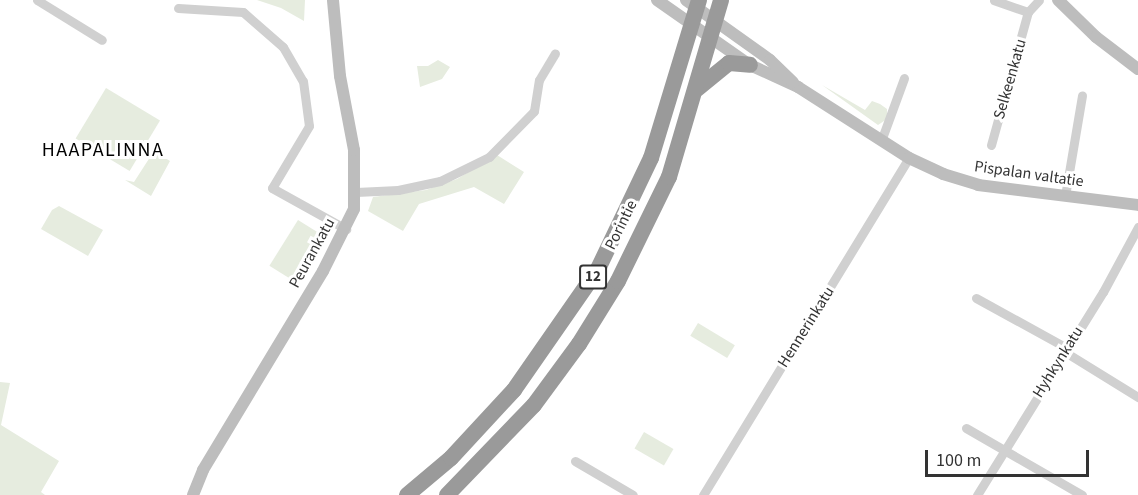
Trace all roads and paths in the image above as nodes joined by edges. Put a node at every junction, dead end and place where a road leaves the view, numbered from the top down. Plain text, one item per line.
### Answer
1 (37, 0) edge
2 (333, 0) edge
3 (657, 0) edge
4 (721, 0) edge
5 (994, 0) edge
6 (1039, 0) edge
7 (1058, 0) edge
8 (177, 8) dead end
9 (694, 8) edge
10 (1028, 12) junction
11 (712, 29) junction
12 (102, 40) dead end
13 (555, 53) dead end
14 (750, 65) junction
15 (1138, 69) edge
16 (904, 78) dead end
17 (798, 87) junction
18 (696, 90) junction
19 (1082, 95) dead end
20 (881, 141) junction
21 (991, 145) dead end
22 (909, 158) junction
23 (356, 192) junction
24 (1065, 196) junction
25 (1138, 205) edge
26 (1138, 227) edge
27 (346, 229) junction
28 (976, 298) dead end
29 (1066, 350) junction
30 (1138, 397) edge
31 (966, 428) dead end
32 (1004, 449) junction
33 (575, 461) dead end
34 (193, 495) edge
35 (407, 495) edge
36 (447, 495) edge
37 (633, 495) edge
38 (703, 495) edge
39 (977, 495) edge
40 (1082, 495) edge

1 - 12 street
2 - 23 main road, Peurankatu
3 - 9 main road, Pispalan valtatie
4 - 11 highway, Porintie / 12
5 - 10 street
6 - 10 street, Selkeenkatu
7 - 15 main road
8 - 27 street
9 - 11 main road, Pispalan valtatie
9 - 35 highway, Porintie / 12
10 - 21 street, Selkeenkatu
11 - 14 main road, Pispalan valtatie
11 - 17 main road, Pispalan valtatie
11 - 18 highway, Porintie / 12
13 - 23 street
14 - 17 main road, Pispalan valtatie
14 - 18 highway
16 - 20 street
17 - 20 main road, Pispalan valtatie
18 - 36 highway, Porintie / 12
19 - 24 street
20 - 22 main road, Pispalan valtatie
22 - 24 main road, Pispalan valtatie
22 - 38 street, Hennerinkatu
23 - 27 main road, Peurankatu
24 - 25 main road, Pispalan valtatie
26 - 29 street, Hyhkynkatu
27 - 34 main road, Peurankatu
28 - 29 street
29 - 30 street
29 - 32 street, Hyhkynkatu
31 - 32 street
32 - 39 street, Hyhkynkatu
32 - 40 street
33 - 37 street

